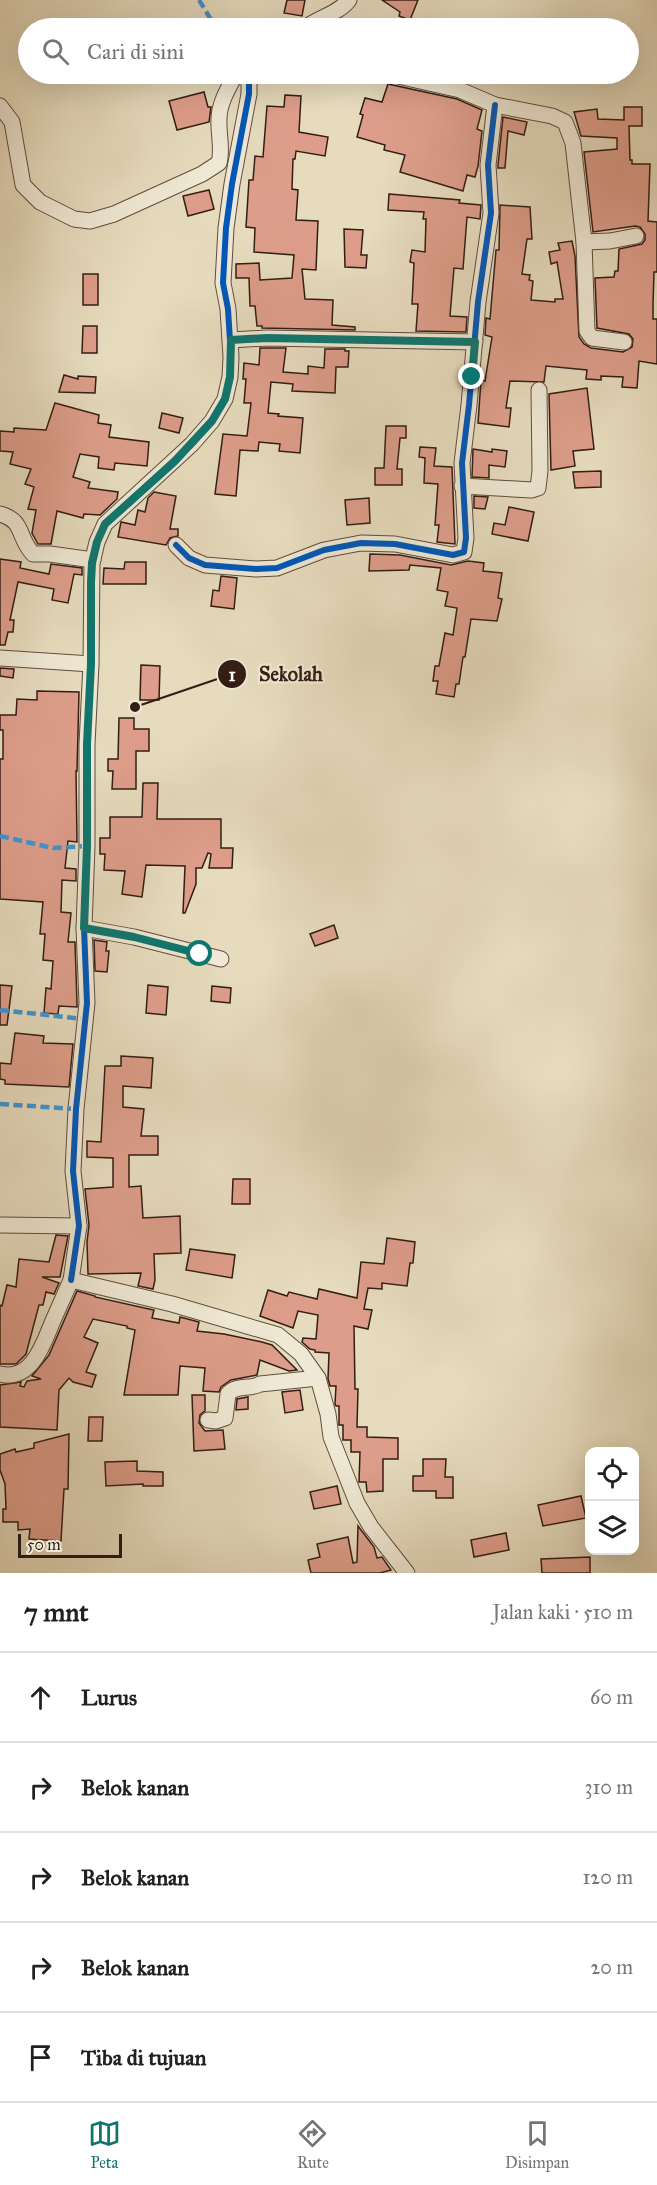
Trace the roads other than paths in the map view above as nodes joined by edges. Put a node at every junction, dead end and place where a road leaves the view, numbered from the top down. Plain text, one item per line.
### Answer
1 (350, 0) edge
2 (322, 18) edge
3 (231, 84) edge
4 (248, 84) edge
5 (433, 84) edge
6 (495, 105) junction
7 (0, 106) edge
8 (636, 236) dead end
9 (585, 242) junction
10 (231, 340) junction
11 (475, 342) junction
12 (624, 342) dead end
13 (538, 390) dead end
14 (462, 486) junction
15 (0, 514) edge
16 (176, 545) dead end
17 (93, 560) junction
18 (0, 658) edge
19 (91, 664) junction
20 (84, 928) junction
21 (221, 959) dead end
22 (0, 1224) edge
23 (79, 1226) junction
24 (71, 1280) junction
25 (0, 1374) edge
26 (318, 1378) junction
27 (208, 1420) dead end
28 (407, 1573) edge

1 - 2 street
3 - 7 street
4 - 10 street
5 - 6 street
6 - 9 street
6 - 11 street
8 - 9 street
9 - 12 street
10 - 11 street
10 - 17 street
11 - 14 street
13 - 14 street
14 - 16 street
15 - 17 street
17 - 19 street
18 - 19 street
19 - 20 street
20 - 21 street
20 - 23 street
22 - 23 street
23 - 24 street
24 - 25 street
24 - 26 street
26 - 27 street
26 - 28 street

